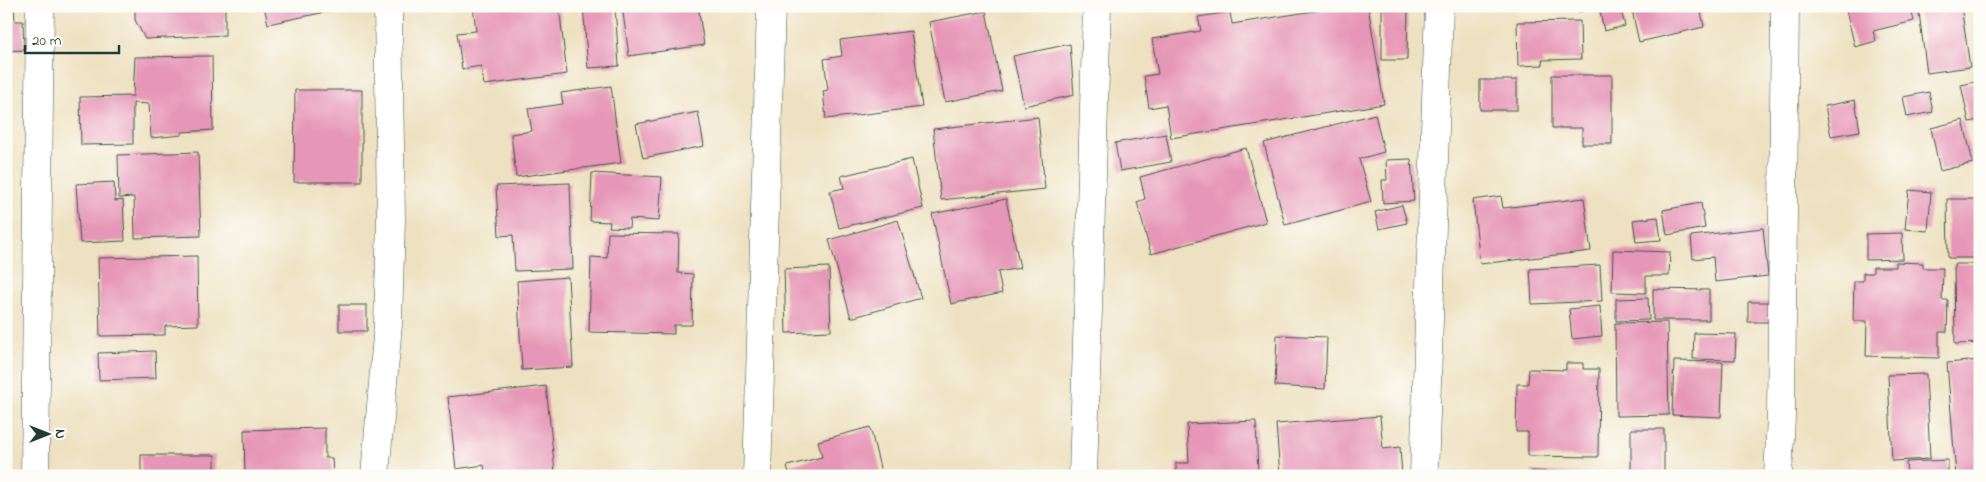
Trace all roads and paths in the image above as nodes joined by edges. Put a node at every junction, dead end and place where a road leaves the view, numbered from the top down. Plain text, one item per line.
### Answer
1 (40, 6) edge
2 (388, 6) edge
3 (770, 6) edge
4 (1097, 6) edge
5 (1439, 6) edge
6 (1785, 6) edge
7 (35, 476) edge
8 (375, 476) edge
9 (757, 476) edge
10 (1083, 476) edge
11 (1424, 476) edge
12 (1778, 476) edge

1 - 7 street
2 - 8 street
3 - 9 street
4 - 10 street
5 - 11 street
6 - 12 street

